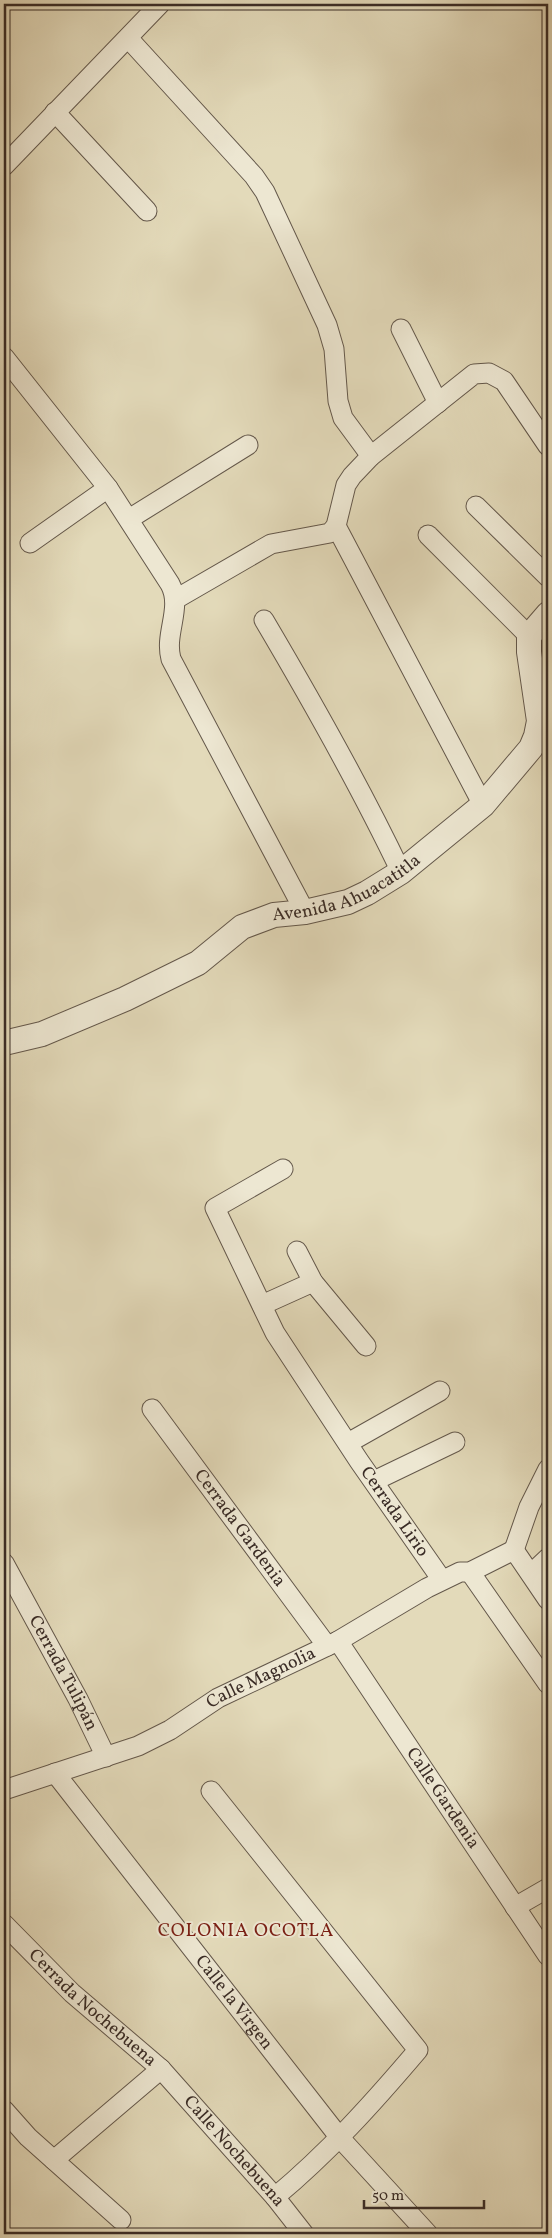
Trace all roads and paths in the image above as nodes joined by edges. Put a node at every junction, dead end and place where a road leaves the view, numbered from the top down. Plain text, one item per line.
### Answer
1 (160, 4) edge
2 (128, 38) junction
3 (55, 112) junction
4 (4, 166) edge
5 (147, 211) dead end
6 (401, 330) dead end
7 (4, 357) edge
8 (438, 403) junction
9 (248, 445) dead end
10 (548, 446) edge
11 (371, 456) junction
12 (108, 488) junction
13 (476, 506) dead end
14 (129, 519) junction
15 (336, 526) junction
16 (428, 536) dead end
17 (30, 544) dead end
18 (548, 577) edge
19 (176, 600) junction
20 (548, 614) edge
21 (264, 620) dead end
22 (529, 636) junction
23 (483, 806) junction
24 (401, 872) junction
25 (305, 912) junction
26 (4, 1043) edge
27 (283, 1170) dead end
28 (297, 1251) dead end
29 (312, 1282) junction
30 (262, 1305) junction
31 (366, 1346) dead end
32 (440, 1391) dead end
33 (152, 1409) dead end
34 (455, 1442) dead end
35 (348, 1443) junction
36 (548, 1469) edge
37 (374, 1481) junction
38 (514, 1550) junction
39 (548, 1558) edge
40 (4, 1563) edge
41 (470, 1572) junction
42 (531, 1574) junction
43 (442, 1580) junction
44 (548, 1600) edge
45 (332, 1643) junction
46 (548, 1684) edge
47 (106, 1757) junction
48 (55, 1773) junction
49 (4, 1790) edge
50 (211, 1791) dead end
51 (548, 1888) edge
52 (515, 1907) junction
53 (4, 1924) edge
54 (548, 1956) edge
55 (161, 2069) junction
56 (4, 2110) edge
57 (340, 2138) junction
58 (54, 2160) junction
59 (275, 2197) junction
60 (121, 2220) dead end
61 (304, 2234) edge
62 (428, 2234) edge

1 - 2 street
2 - 3 street
2 - 11 street
3 - 4 street
3 - 5 street
6 - 8 street
7 - 12 street
8 - 10 street
8 - 11 street
9 - 14 street
11 - 15 street
12 - 14 street
12 - 17 street
13 - 18 street
14 - 19 street
15 - 19 street
15 - 23 street
16 - 22 street
19 - 25 street
20 - 22 street
21 - 24 street
22 - 23 street, Avenida Ahuacatitla
23 - 24 street, Avenida Ahuacatitla
24 - 25 street, Avenida Ahuacatitla
25 - 26 street, Avenida Ahuacatitla
27 - 30 street, Cerrada Lirio
28 - 29 street
29 - 30 street
29 - 31 street
30 - 35 street, Cerrada Lirio
32 - 35 street
33 - 45 street, Cerrada Gardenia
34 - 37 street
35 - 37 street, Cerrada Lirio
36 - 38 street
37 - 43 street, Cerrada Lirio
38 - 41 street, Calle Magnolia
38 - 42 street
39 - 42 street
40 - 47 street, Cerrada Tulipán
41 - 43 street, Calle Magnolia
41 - 46 street
42 - 44 street
43 - 45 street, Calle Magnolia
45 - 47 street, Calle Magnolia
45 - 52 street, Calle Gardenia
47 - 48 street, Calle Magnolia
48 - 49 street, Calle Magnolia
48 - 57 street, Calle la Virgen
50 - 57 street
51 - 52 street
52 - 54 street, Calle Gardenia
53 - 55 street, Cerrada Nochebuena
55 - 58 street
55 - 59 street, Calle Nochebuena
56 - 58 street
57 - 59 street
57 - 62 street, Calle la Virgen
58 - 60 street
59 - 61 street, Calle Nochebuena

